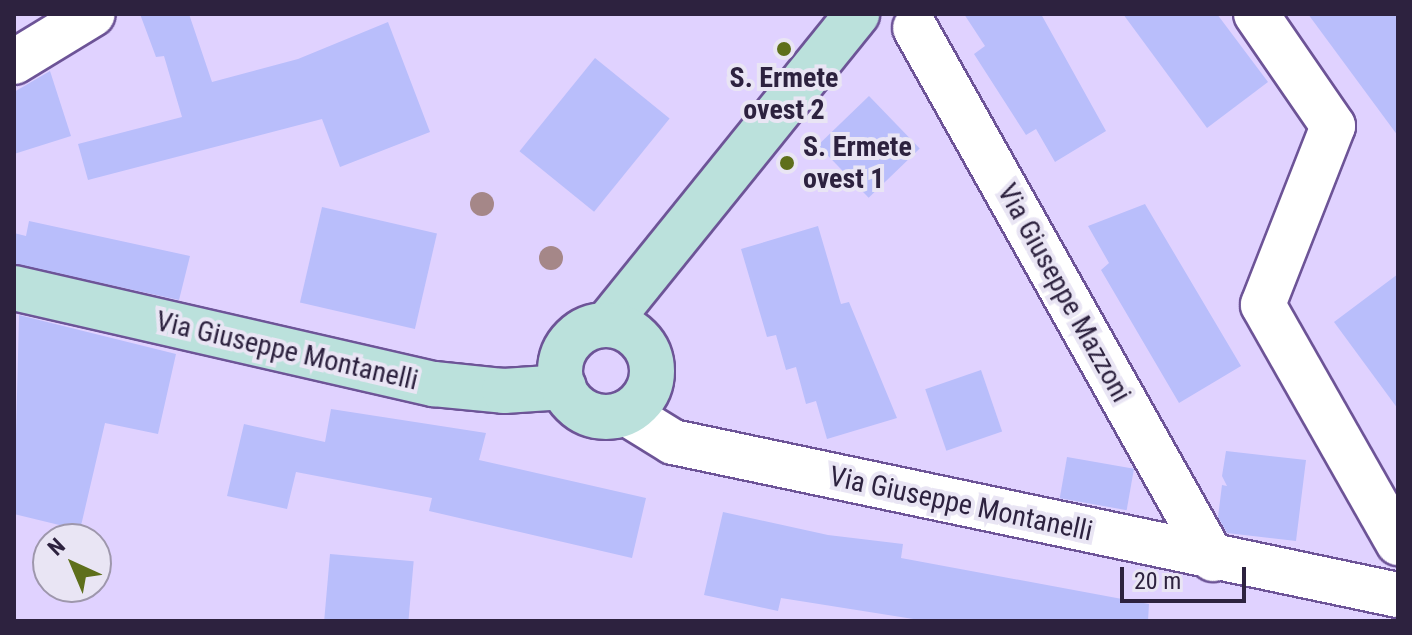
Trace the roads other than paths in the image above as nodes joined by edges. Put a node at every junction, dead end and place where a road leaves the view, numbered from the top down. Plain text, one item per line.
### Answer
1 (93, 14) edge
2 (857, 14) edge
3 (1256, 14) edge
4 (915, 28) dead end
5 (14, 62) edge
6 (14, 288) edge
7 (608, 323) junction
8 (564, 387) junction
9 (626, 413) junction
10 (1398, 543) edge
11 (1213, 559) junction
12 (1398, 595) edge

1 - 5 street
2 - 7 street
3 - 10 street
4 - 11 street, Via Giuseppe Mazzoni
6 - 8 street, Via Giuseppe Montanelli
7 - 8 street
7 - 9 street
8 - 9 street
9 - 11 street, Via Giuseppe Montanelli
11 - 12 street, Via Giuseppe Montanelli

